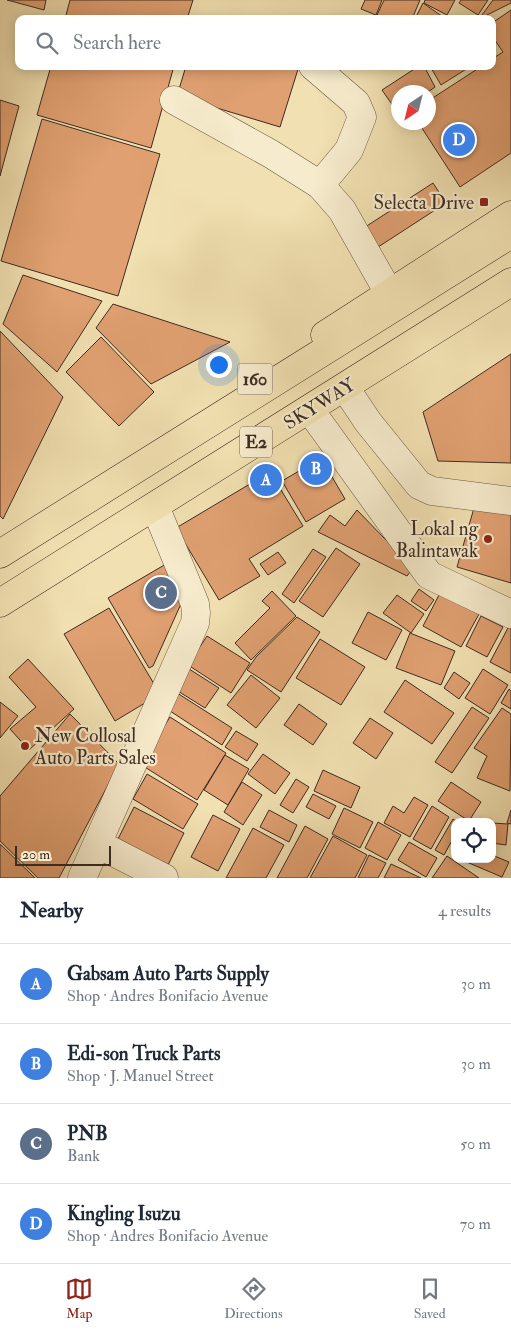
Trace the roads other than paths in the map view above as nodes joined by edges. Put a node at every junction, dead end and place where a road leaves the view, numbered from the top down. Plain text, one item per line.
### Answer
1 (318, 70) edge
2 (174, 100) dead end
3 (320, 185) junction
4 (511, 216) edge
5 (511, 234) edge
6 (511, 282) edge
7 (389, 293) junction
8 (511, 297) edge
9 (350, 395) junction
10 (315, 417) junction
11 (511, 501) edge
12 (159, 516) junction
13 (0, 543) edge
14 (0, 554) edge
15 (0, 603) edge
16 (511, 614) edge
17 (0, 617) edge
18 (98, 844) junction
19 (82, 878) edge
20 (164, 878) edge

1 - 3 street
2 - 3 street
3 - 7 street
4 - 7 main road, 160
5 - 14 main road, E2
6 - 15 main road, SKYWAY / E2
7 - 13 main road, 160
8 - 9 main road
9 - 10 main road
9 - 11 street
10 - 12 main road
10 - 16 street
12 - 17 main road
12 - 18 street
18 - 19 street
18 - 20 street

